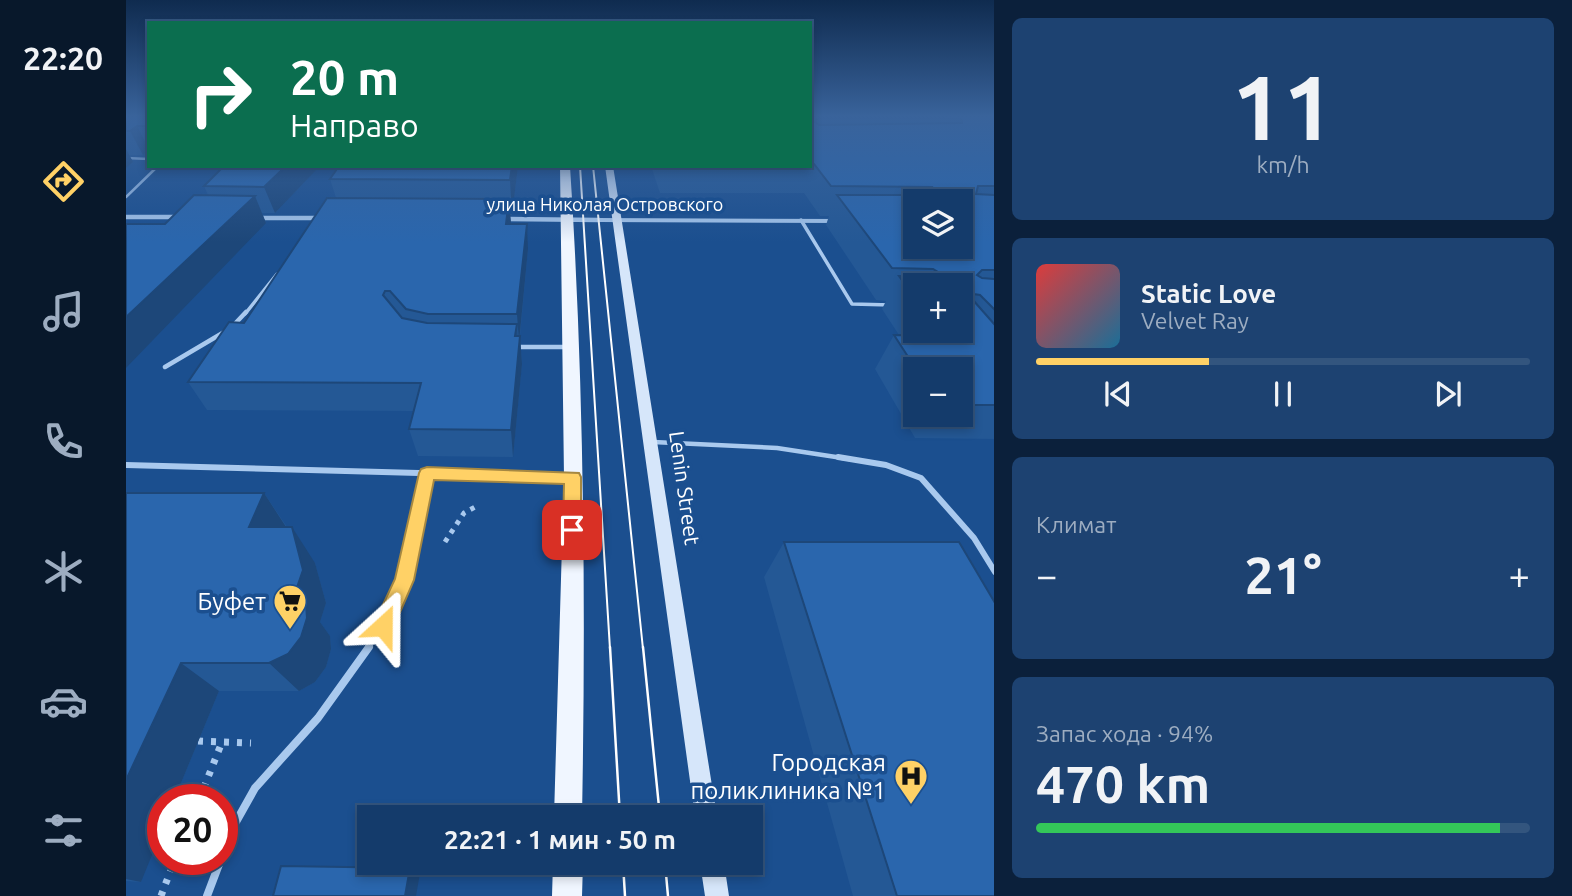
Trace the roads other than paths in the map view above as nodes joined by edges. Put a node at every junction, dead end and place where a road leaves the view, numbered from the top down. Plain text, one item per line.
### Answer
1 (126, 158) edge
2 (147, 159) edge
3 (156, 168) edge
4 (565, 168) edge
5 (608, 168) edge
6 (126, 197) edge
7 (126, 217) edge
8 (183, 217) edge
9 (250, 218) edge
10 (318, 218) junction
11 (332, 218) edge
12 (494, 219) edge
13 (568, 219) junction
14 (599, 220) joint
15 (616, 220) junction
16 (801, 220) junction
17 (852, 221) edge
18 (312, 226) edge
19 (278, 272) edge
20 (903, 305) edge
21 (514, 347) edge
22 (571, 347) junction
23 (165, 367) dead end
24 (650, 442) junction
25 (126, 465) edge
26 (427, 473) junction
27 (573, 477) junction
28 (994, 570) edge
29 (568, 805) edge
30 (704, 805) edge
31 (238, 818) edge
32 (215, 875) edge
33 (568, 875) edge
34 (714, 875) edge
35 (207, 896) edge
36 (567, 896) edge
37 (717, 896) edge

1 - 2 lane
3 - 6 lane
4 - 13 main road
5 - 15 main road, Lenin Street
7 - 8 street
9 - 10 street
10 - 11 street
10 - 18 lane
12 - 13 street, улица Николая Островского
13 - 14 street, улица Николая Островского
13 - 22 main road
14 - 15 street, улица Николая Островского
15 - 16 street, улица Николая Островского
15 - 24 main road, Lenin Street
16 - 17 street, улица Николая Островского
16 - 20 lane
19 - 23 lane
21 - 22 lane
22 - 27 main road
24 - 28 lane
24 - 30 main road, Lenin Street
25 - 26 lane
26 - 27 lane
26 - 31 lane
27 - 29 main road
32 - 35 lane
33 - 36 main road
34 - 37 main road

